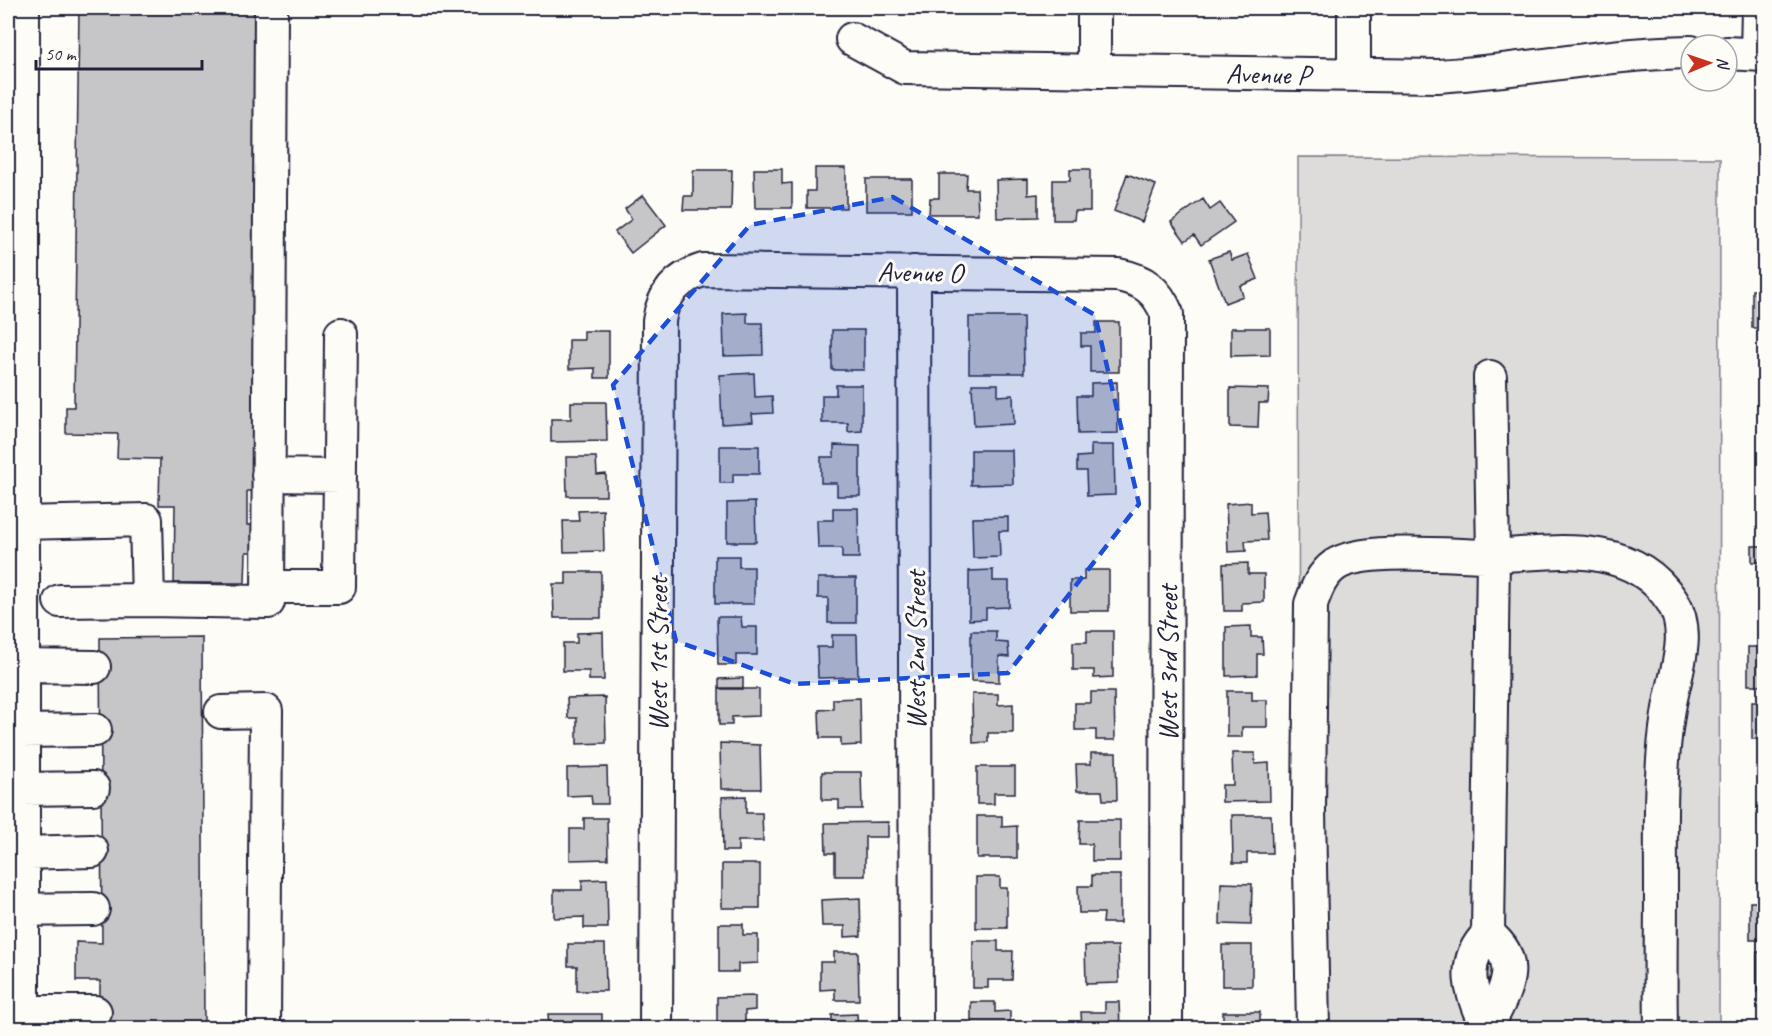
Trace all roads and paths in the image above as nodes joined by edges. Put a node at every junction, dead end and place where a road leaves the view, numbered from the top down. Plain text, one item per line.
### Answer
1 (23, 8) edge
2 (271, 8) edge
3 (1094, 8) edge
4 (1354, 8) edge
5 (1758, 8) edge
6 (852, 39) dead end
7 (1679, 53) edge
8 (1750, 54) edge
9 (1094, 71) junction
10 (1354, 75) junction
11 (15, 143) edge
12 (914, 272) junction
13 (674, 284) joint
14 (1161, 299) joint
15 (341, 334) dead end
16 (1490, 377) dead end
17 (15, 386) edge
18 (268, 476) junction
19 (339, 476) junction
20 (22, 523) junction
21 (1493, 556) junction
22 (268, 587) junction
23 (148, 600) junction
24 (60, 601) dead end
25 (17, 648) edge
26 (94, 667) dead end
27 (221, 712) dead end
28 (22, 730) junction
29 (95, 730) dead end
30 (93, 788) dead end
31 (22, 789) junction
32 (92, 852) dead end
33 (22, 853) junction
34 (93, 909) dead end
35 (15, 910) edge
36 (95, 1012) dead end
37 (23, 1020) edge
38 (1487, 1028) edge
39 (264, 1029) edge
40 (656, 1029) edge
41 (916, 1029) edge
42 (1166, 1029) edge
43 (1313, 1029) edge
44 (1661, 1029) edge

1 - 11 street
2 - 18 street
3 - 9 street
4 - 10 street
5 - 8 street
6 - 9 street, Avenue P
7 - 10 street, Avenue P
9 - 10 street, Avenue P
11 - 17 street
12 - 13 street, Avenue O
12 - 14 street, Avenue O
12 - 41 street, West 2nd Street
13 - 40 street, West 1st Street
14 - 42 street, West 3rd Street
15 - 19 street
16 - 21 street
17 - 20 street
18 - 19 street
18 - 22 street
19 - 22 street
20 - 23 street
20 - 25 street
21 - 38 street
21 - 43 street
21 - 44 street
22 - 23 street
23 - 24 street
25 - 26 street
25 - 28 street
27 - 39 street
28 - 29 street
28 - 31 street
30 - 31 street
31 - 33 street
32 - 33 street
33 - 35 street
34 - 35 street
35 - 37 street
36 - 37 street

